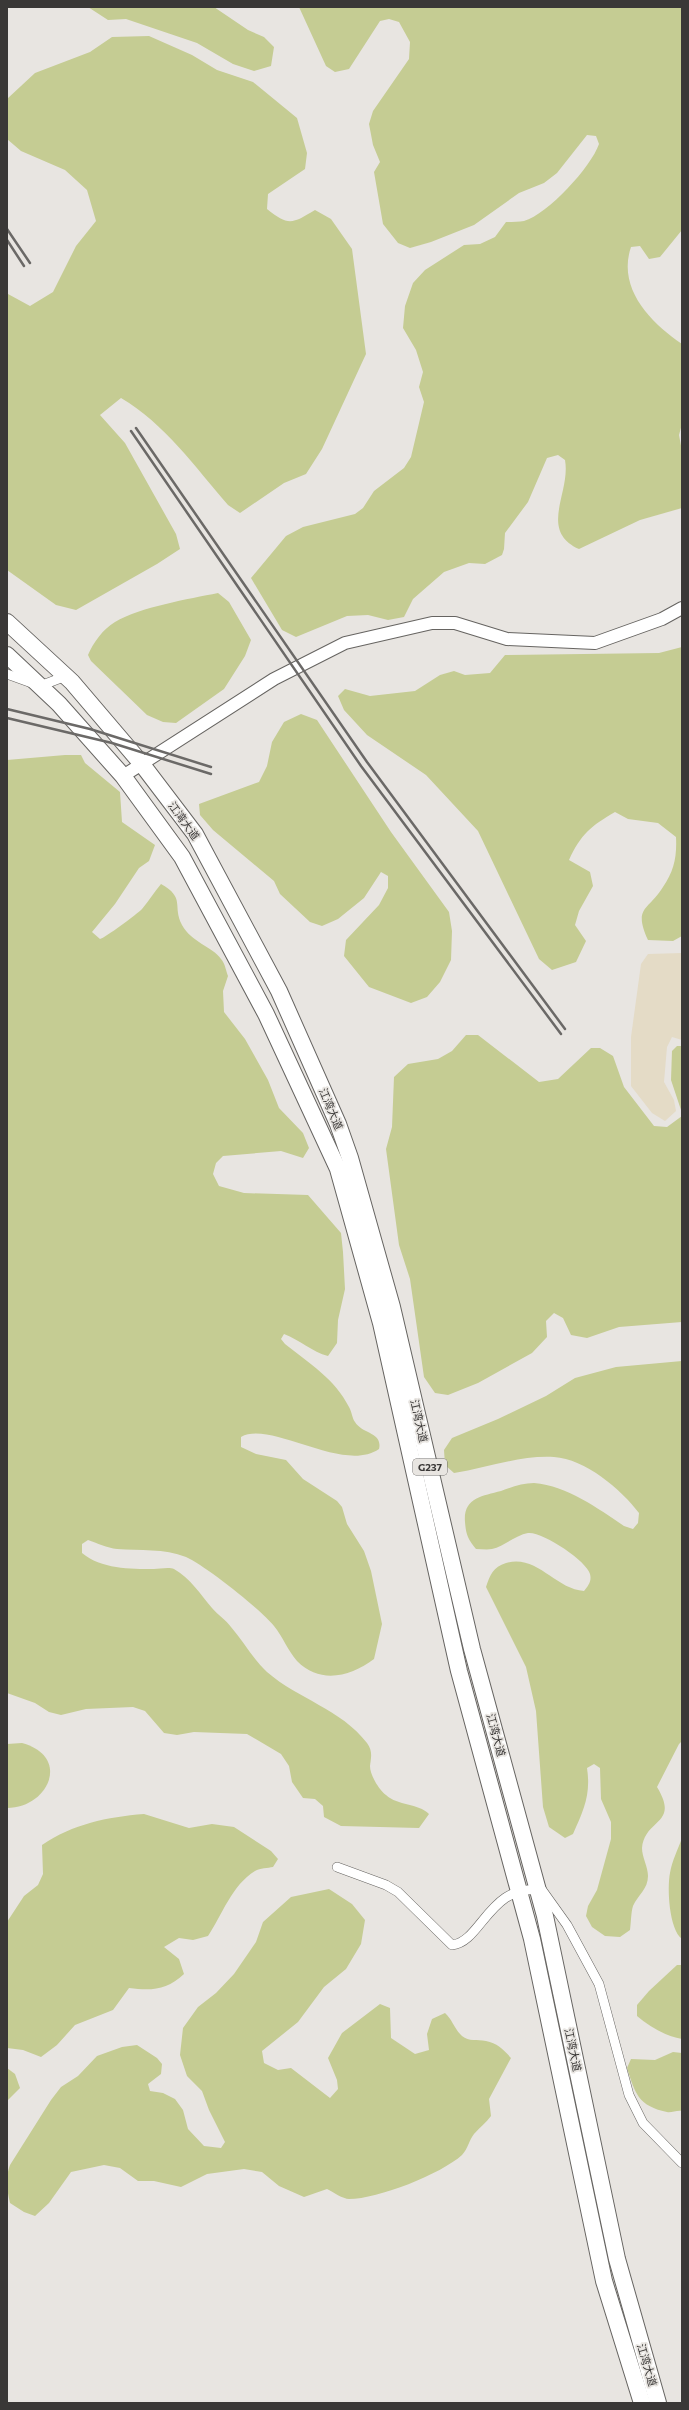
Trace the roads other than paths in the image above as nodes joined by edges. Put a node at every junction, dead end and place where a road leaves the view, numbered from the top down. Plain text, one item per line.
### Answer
1 (682, 608) edge
2 (7, 622) edge
3 (7, 655) edge
4 (7, 674) edge
5 (66, 676) junction
6 (40, 686) junction
7 (141, 763) junction
8 (123, 776) junction
9 (337, 1867) dead end
10 (538, 1890) junction
11 (519, 1891) junction
12 (682, 2163) edge
13 (642, 2403) edge
14 (658, 2403) edge

1 - 7 main road
2 - 5 highway, 江湾大道 / G237
3 - 6 highway, 江湾大道 / G237
4 - 6 street
5 - 6 street
5 - 7 highway, 江湾大道 / G237
6 - 8 highway, 江湾大道 / G237
7 - 8 main road
7 - 10 highway, 江湾大道 / G237
8 - 11 highway, 江湾大道 / G237
9 - 11 street
10 - 11 street
10 - 12 street
10 - 14 highway, 江湾大道 / G237
11 - 13 highway, 江湾大道 / G237

